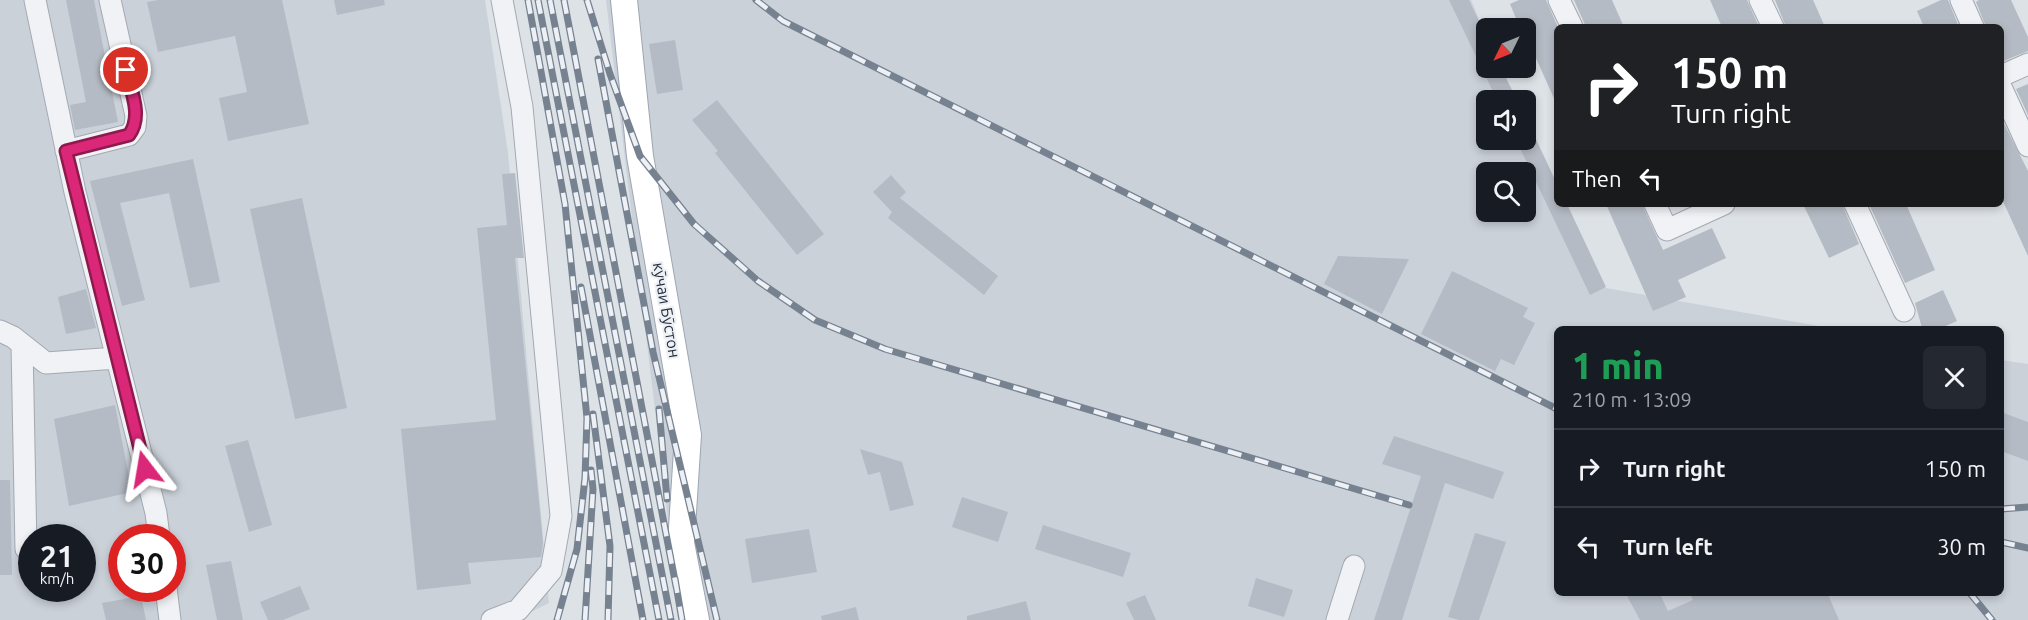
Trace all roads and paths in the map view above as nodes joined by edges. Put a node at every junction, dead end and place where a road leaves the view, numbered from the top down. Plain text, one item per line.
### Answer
1 (35, 0) edge
2 (110, 0) edge
3 (502, 0) edge
4 (624, 0) edge
5 (1559, 0) edge
6 (1760, 0) edge
7 (1961, 0) edge
8 (1571, 24) edge
9 (1772, 24) edge
10 (1972, 24) edge
11 (2028, 64) edge
12 (2004, 75) edge
13 (2004, 94) edge
14 (2028, 146) edge
15 (66, 151) junction
16 (1656, 207) edge
17 (1717, 207) edge
18 (1856, 207) edge
19 (1904, 311) dead end
20 (0, 332) edge
21 (22, 345) junction
22 (117, 358) junction
23 (26, 524) edge
24 (157, 524) edge
25 (1354, 566) dead end
26 (168, 602) edge
27 (170, 620) edge
28 (492, 620) edge
29 (696, 620) edge
30 (1338, 620) edge

1 - 15 street
2 - 15 street
3 - 28 street
4 - 29 main road, кӯчаи Бӯстон
5 - 8 street
6 - 9 street
7 - 10 street
11 - 12 street
13 - 14 street
15 - 22 street
16 - 17 street
18 - 19 street
20 - 21 street
21 - 22 street
21 - 23 street
22 - 24 street
25 - 30 street
26 - 27 street

